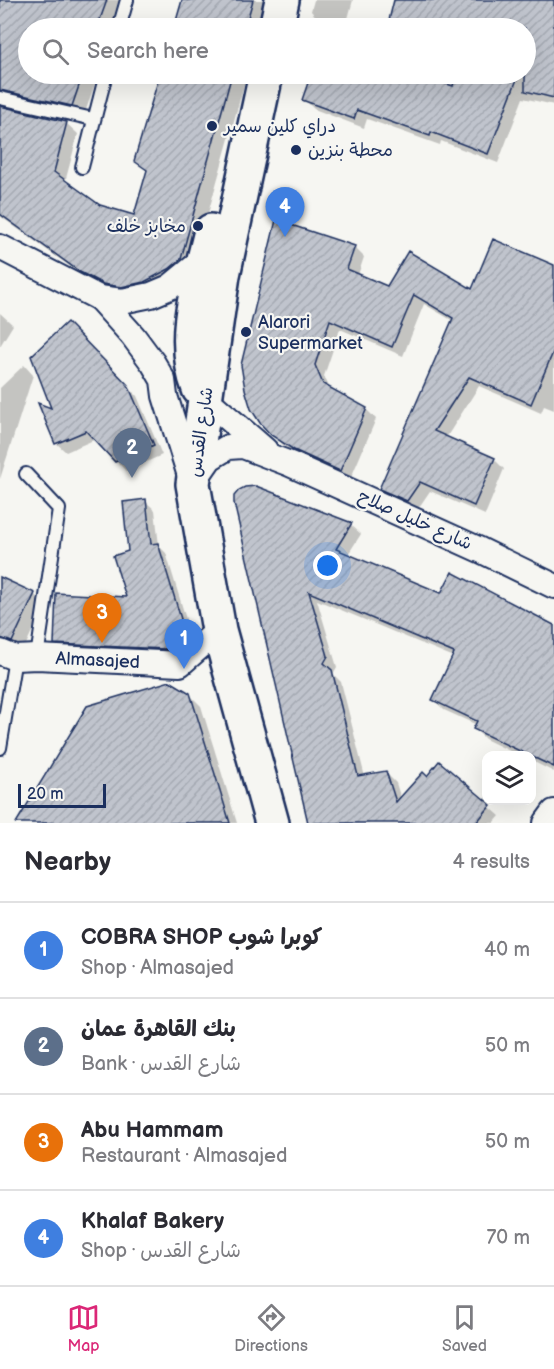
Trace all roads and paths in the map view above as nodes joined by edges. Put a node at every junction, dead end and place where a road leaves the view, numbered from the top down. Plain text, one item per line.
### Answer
1 (127, 0) edge
2 (259, 0) edge
3 (282, 0) edge
4 (122, 18) edge
5 (255, 18) edge
6 (278, 18) edge
7 (103, 84) edge
8 (242, 84) edge
9 (264, 84) edge
10 (0, 98) edge
11 (93, 119) junction
12 (82, 167) dead end
13 (0, 247) edge
14 (204, 259) junction
15 (99, 298) junction
16 (206, 397) junction
17 (274, 458) junction
18 (26, 474) dead end
19 (193, 484) junction
20 (554, 586) edge
21 (219, 630) junction
22 (17, 656) edge
23 (0, 748) edge
24 (554, 812) edge
25 (272, 823) edge
26 (546, 823) edge

1 - 4 lane
2 - 5 main road
3 - 6 main road
7 - 11 lane
8 - 14 main road
9 - 16 main road, شارع القدس
10 - 11 lane
11 - 12 lane
13 - 15 street
14 - 15 street
14 - 16 main road
15 - 19 street
16 - 17 street
16 - 19 main road, شارع القدس
17 - 19 street
17 - 20 street, شارع خليل صلاح
18 - 22 lane
19 - 21 main road, شارع القدس
21 - 22 street, Almasajed
21 - 25 main road, شارع القدس
22 - 23 lane
24 - 26 street

